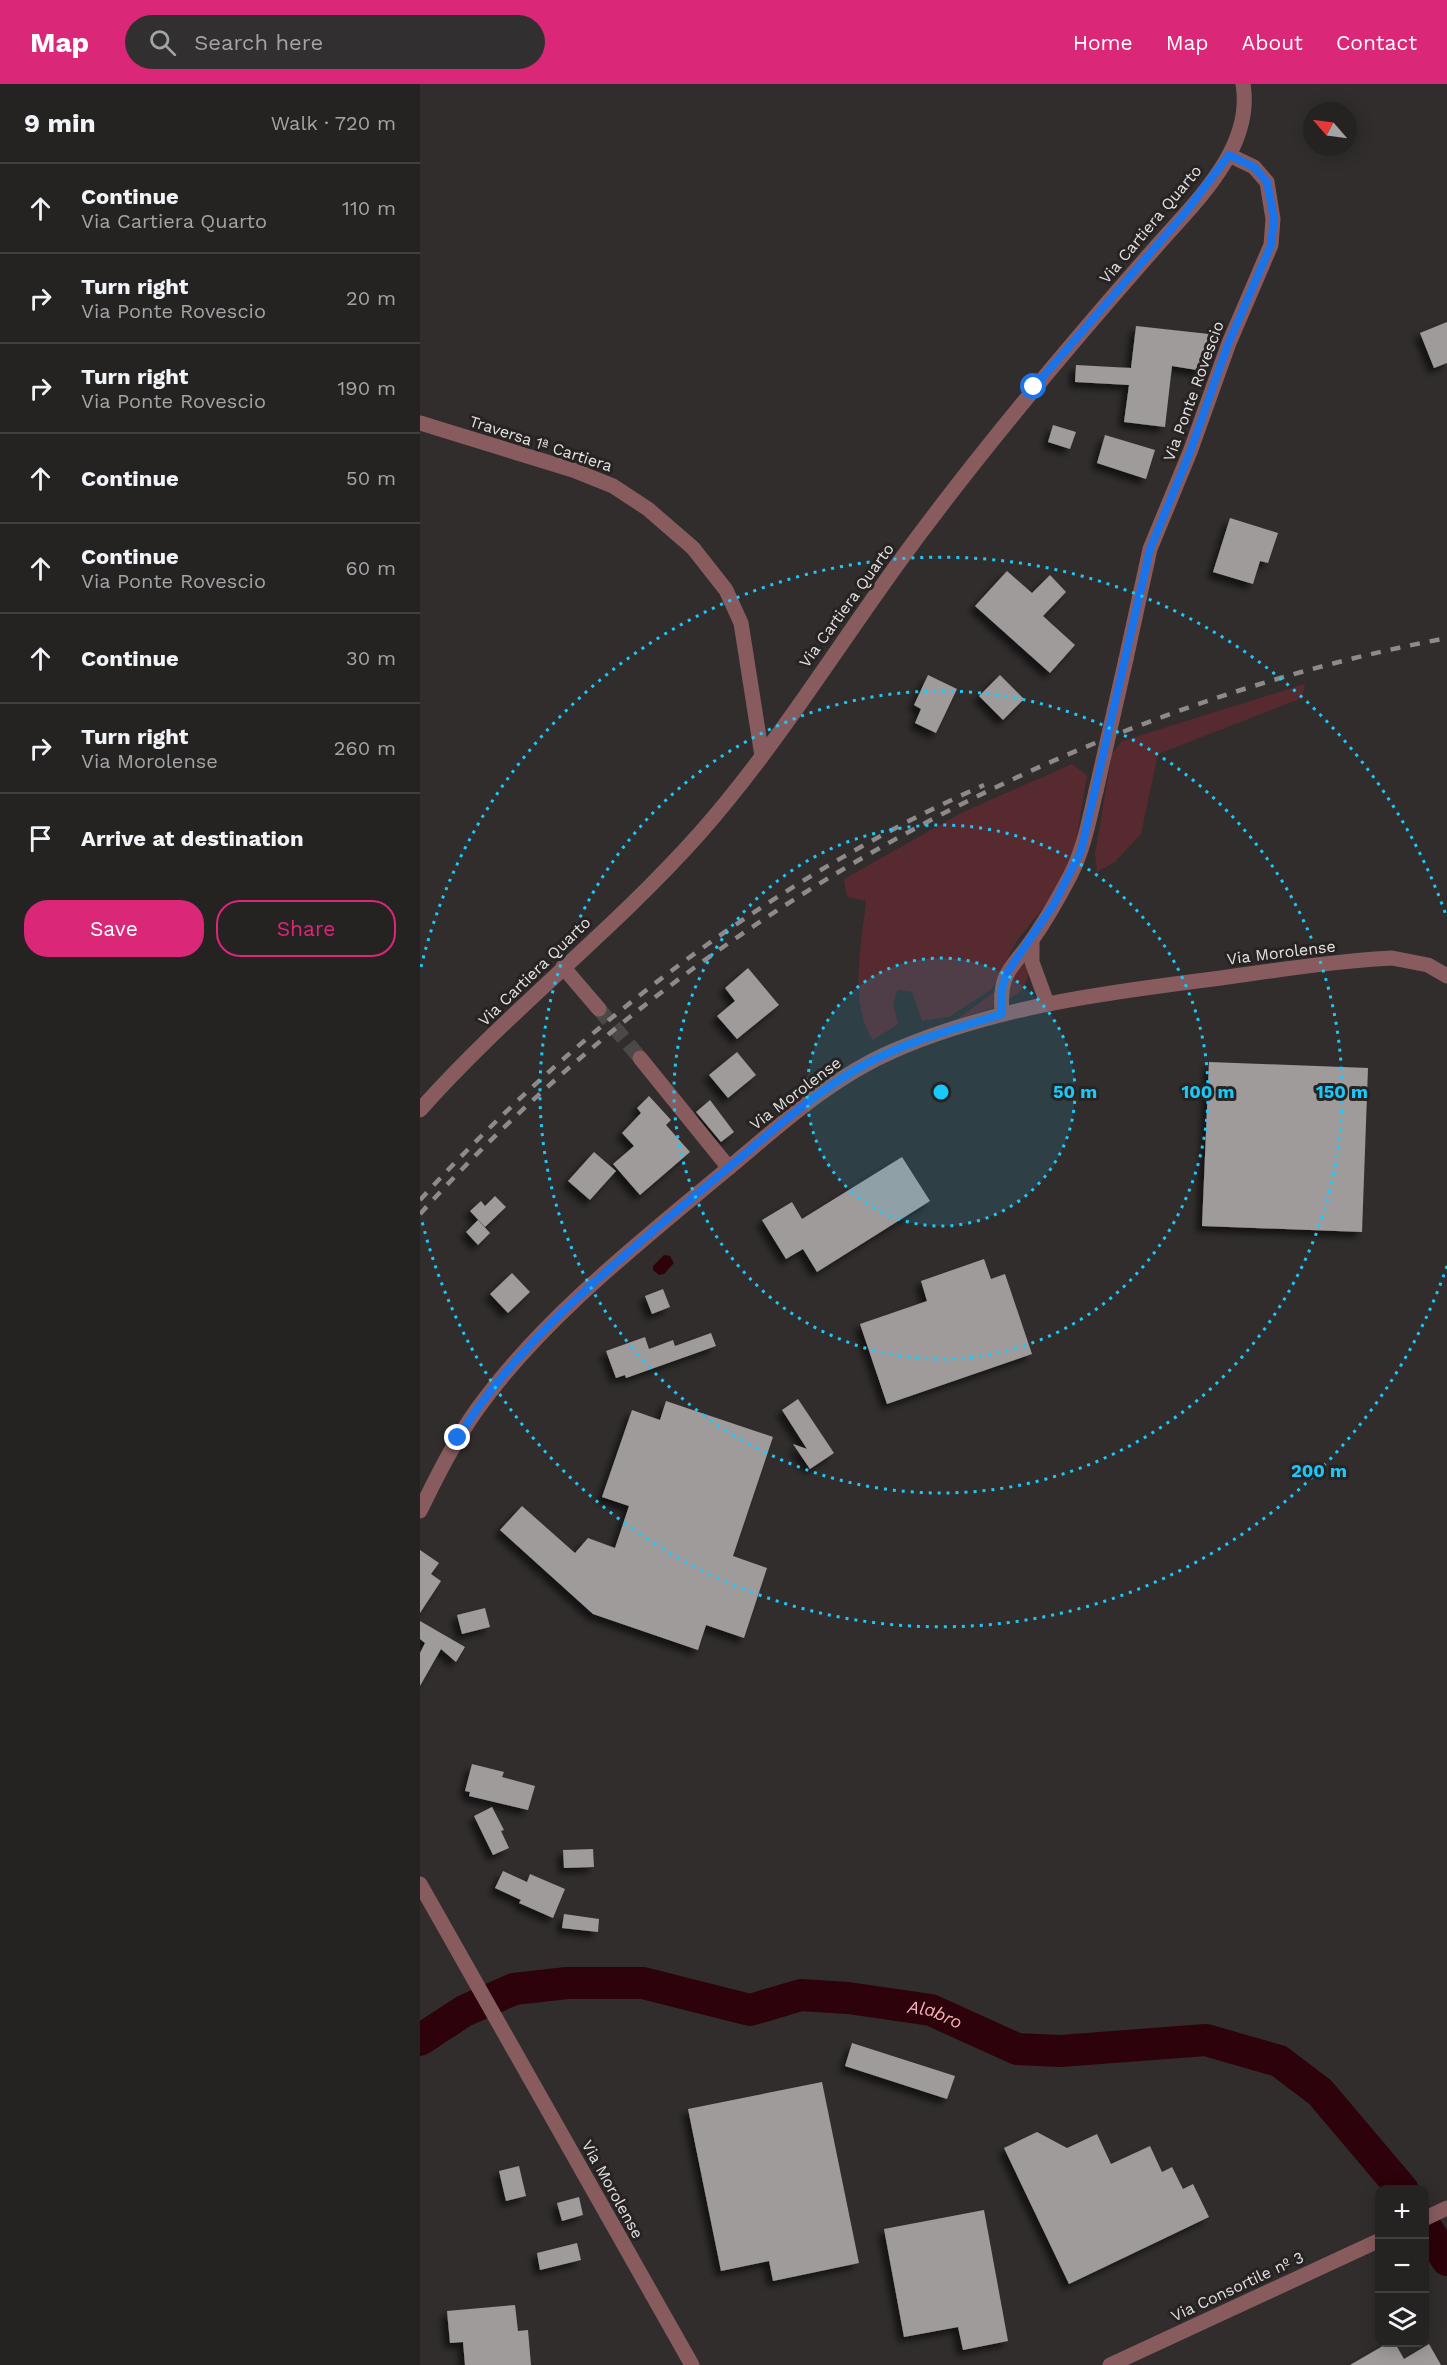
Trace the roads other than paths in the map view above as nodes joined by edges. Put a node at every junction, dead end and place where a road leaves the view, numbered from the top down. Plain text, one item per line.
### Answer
1 (1243, 84) edge
2 (1229, 155) junction
3 (420, 423) edge
4 (762, 756) junction
5 (1032, 940) junction
6 (563, 967) junction
7 (1447, 976) edge
8 (1047, 1003) junction
9 (599, 1009) tunnel mouth
10 (1002, 1014) junction
11 (640, 1058) tunnel mouth
12 (424, 1105) edge
13 (729, 1168) junction
14 (420, 1511) edge
15 (420, 1884) edge
16 (1447, 2208) edge
17 (1429, 2217) edge
18 (1375, 2242) edge
19 (692, 2365) edge
20 (1110, 2365) edge

1 - 2 street, Via Cartiera Quarto
2 - 4 street, Via Cartiera Quarto
2 - 5 street, Via Ponte Rovescio, bridge
3 - 4 street, Traversa 1ª Cartiera
4 - 6 street, Via Cartiera Quarto
5 - 8 street
5 - 10 street
6 - 9 street
6 - 12 street, Via Cartiera Quarto
7 - 8 street, Via Morolense
8 - 10 street, Via Morolense
10 - 13 street, Via Morolense
11 - 13 street
13 - 14 street, Via Morolense
15 - 19 street, Via Morolense
16 - 17 street
18 - 20 street, Via Consortile nº 3

